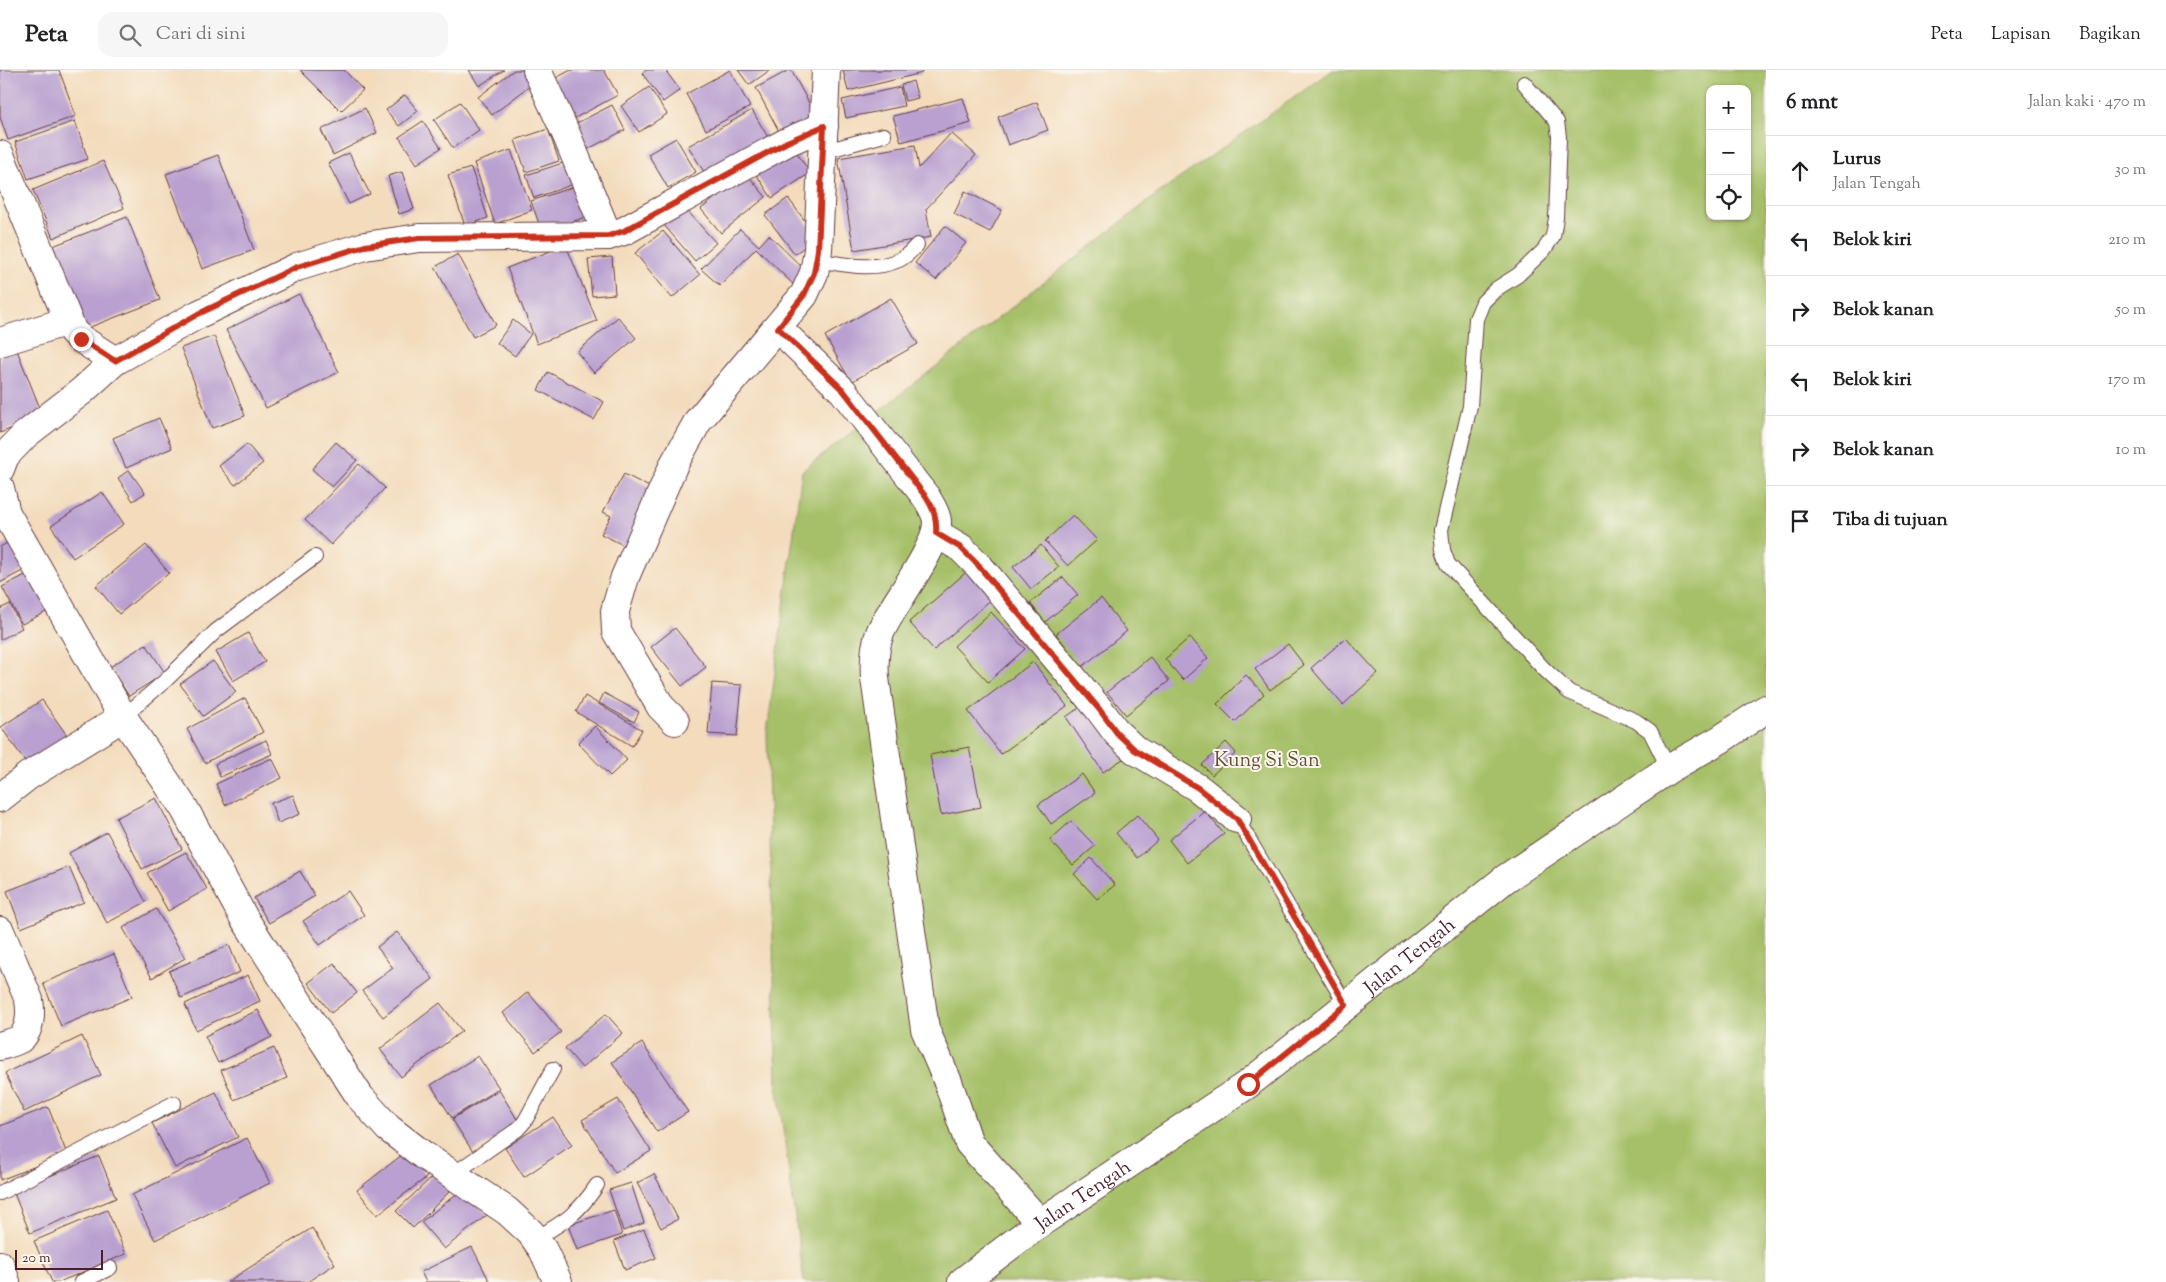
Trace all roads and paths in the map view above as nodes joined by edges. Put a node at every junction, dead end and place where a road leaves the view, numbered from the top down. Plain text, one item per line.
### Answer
1 (536, 70) edge
2 (826, 70) edge
3 (1524, 83) dead end
4 (884, 135) dead end
5 (823, 139) junction
6 (0, 155) edge
7 (608, 236) junction
8 (917, 245) dead end
9 (816, 260) junction
10 (68, 321) junction
11 (778, 328) junction
12 (0, 342) edge
13 (115, 361) junction
14 (1, 463) edge
15 (0, 488) edge
16 (936, 533) junction
17 (315, 557) dead end
18 (1766, 709) edge
19 (123, 717) junction
20 (675, 721) dead end
21 (1669, 770) junction
22 (0, 798) edge
23 (1237, 819) joint
24 (0, 931) edge
25 (1346, 1005) junction
26 (0, 1046) edge
27 (553, 1069) dead end
28 (174, 1103) dead end
29 (452, 1175) junction
30 (597, 1185) dead end
31 (0, 1193) edge
32 (1040, 1223) junction
33 (535, 1239) junction
34 (0, 1265) edge
35 (110, 1268) dead end
36 (6, 1282) edge
37 (80, 1282) edge
38 (558, 1282) edge
39 (962, 1282) edge

1 - 7 street
2 - 5 street
3 - 21 lane
4 - 5 lane
5 - 7 street
5 - 9 street
6 - 10 street
7 - 13 street
8 - 9 lane
9 - 11 street
10 - 12 street
10 - 13 street
11 - 16 street
11 - 20 street
13 - 14 street
15 - 19 street
16 - 23 street
16 - 32 street
17 - 19 lane
18 - 21 street, Jalan Tengah
19 - 22 street
19 - 29 street
21 - 25 street, Jalan Tengah
23 - 25 lane
24 - 26 street
25 - 32 street, Jalan Tengah
27 - 29 lane
28 - 31 lane
29 - 33 street
30 - 33 lane
32 - 39 street, Jalan Tengah
33 - 38 street
34 - 36 street
35 - 37 lane

